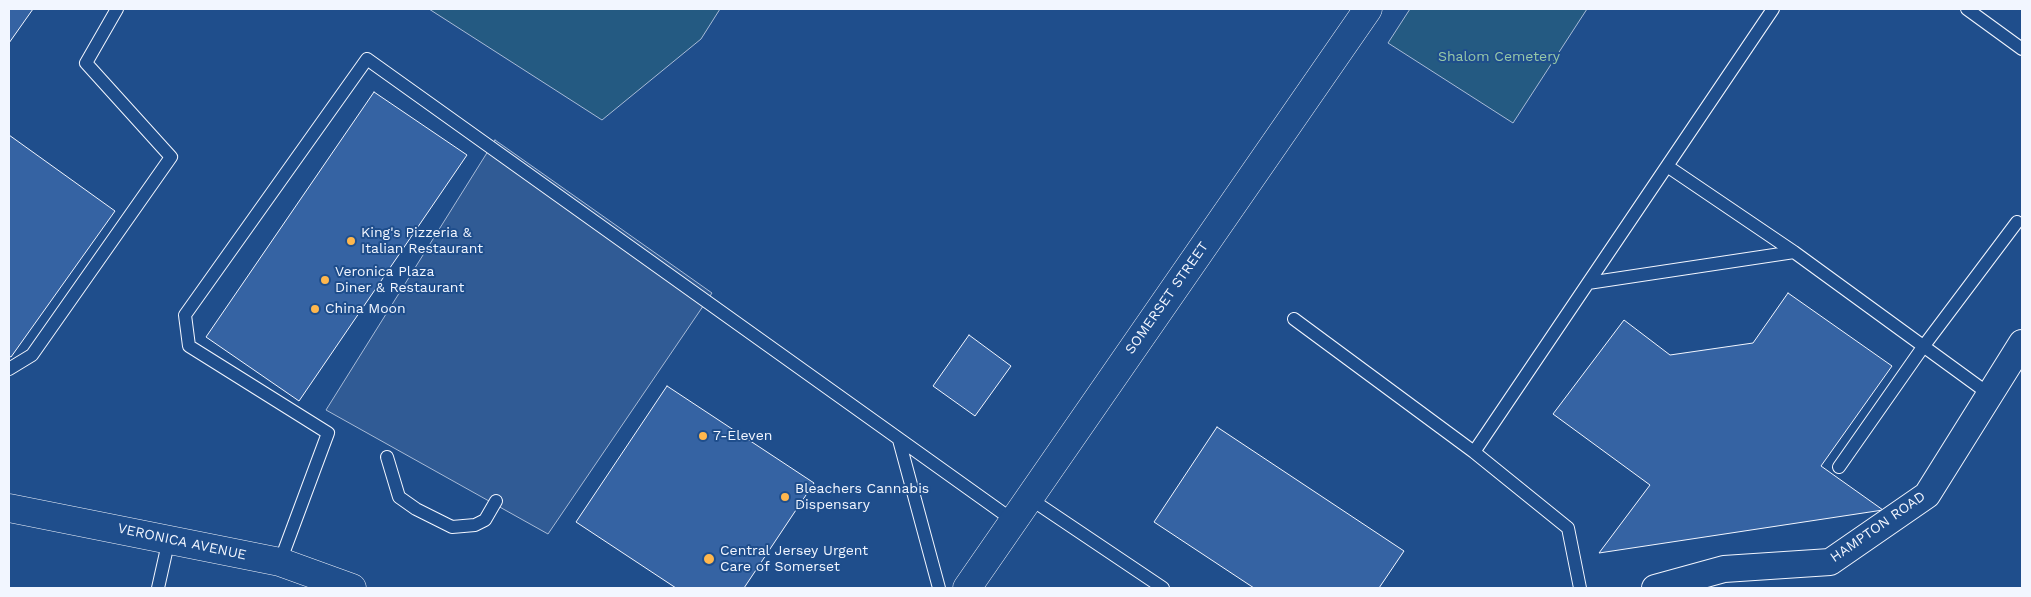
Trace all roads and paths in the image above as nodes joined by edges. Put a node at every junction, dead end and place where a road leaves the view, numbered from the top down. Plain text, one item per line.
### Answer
1 (118, 9) edge
2 (1368, 9) edge
3 (1773, 9) edge
4 (1967, 9) edge
5 (2022, 48) edge
6 (1667, 166) junction
7 (2020, 220) edge
8 (1794, 252) junction
9 (1588, 282) junction
10 (1294, 318) dead end
11 (2022, 343) edge
12 (1923, 347) junction
13 (9, 369) edge
14 (1989, 394) junction
15 (899, 440) junction
16 (1474, 452) junction
17 (387, 457) dead end
18 (1839, 467) dead end
19 (1029, 498) junction
20 (496, 501) dead end
21 (9, 508) edge
22 (1014, 521) junction
23 (169, 539) junction
24 (280, 562) junction
25 (158, 588) edge
26 (352, 588) edge
27 (939, 588) edge
28 (967, 588) edge
29 (1163, 588) edge
30 (1580, 588) edge
31 (1654, 588) edge

1 - 13 lane
2 - 19 main road, SOMERSET STREET
3 - 6 lane
4 - 5 lane
6 - 8 lane
6 - 9 lane
7 - 12 lane
8 - 9 lane
8 - 12 lane
9 - 16 lane
10 - 16 lane
11 - 14 street, HAMPTON ROAD
12 - 14 lane
12 - 18 lane
14 - 31 street, HAMPTON ROAD
15 - 22 lane
15 - 24 lane
15 - 27 lane
16 - 30 lane
17 - 20 lane
19 - 22 main road, SOMERSET STREET
19 - 29 lane
21 - 23 main road, VERONICA AVENUE
22 - 28 main road, SOMERSET STREET
23 - 24 main road, VERONICA AVENUE
23 - 25 lane
24 - 26 main road, VERONICA AVENUE

